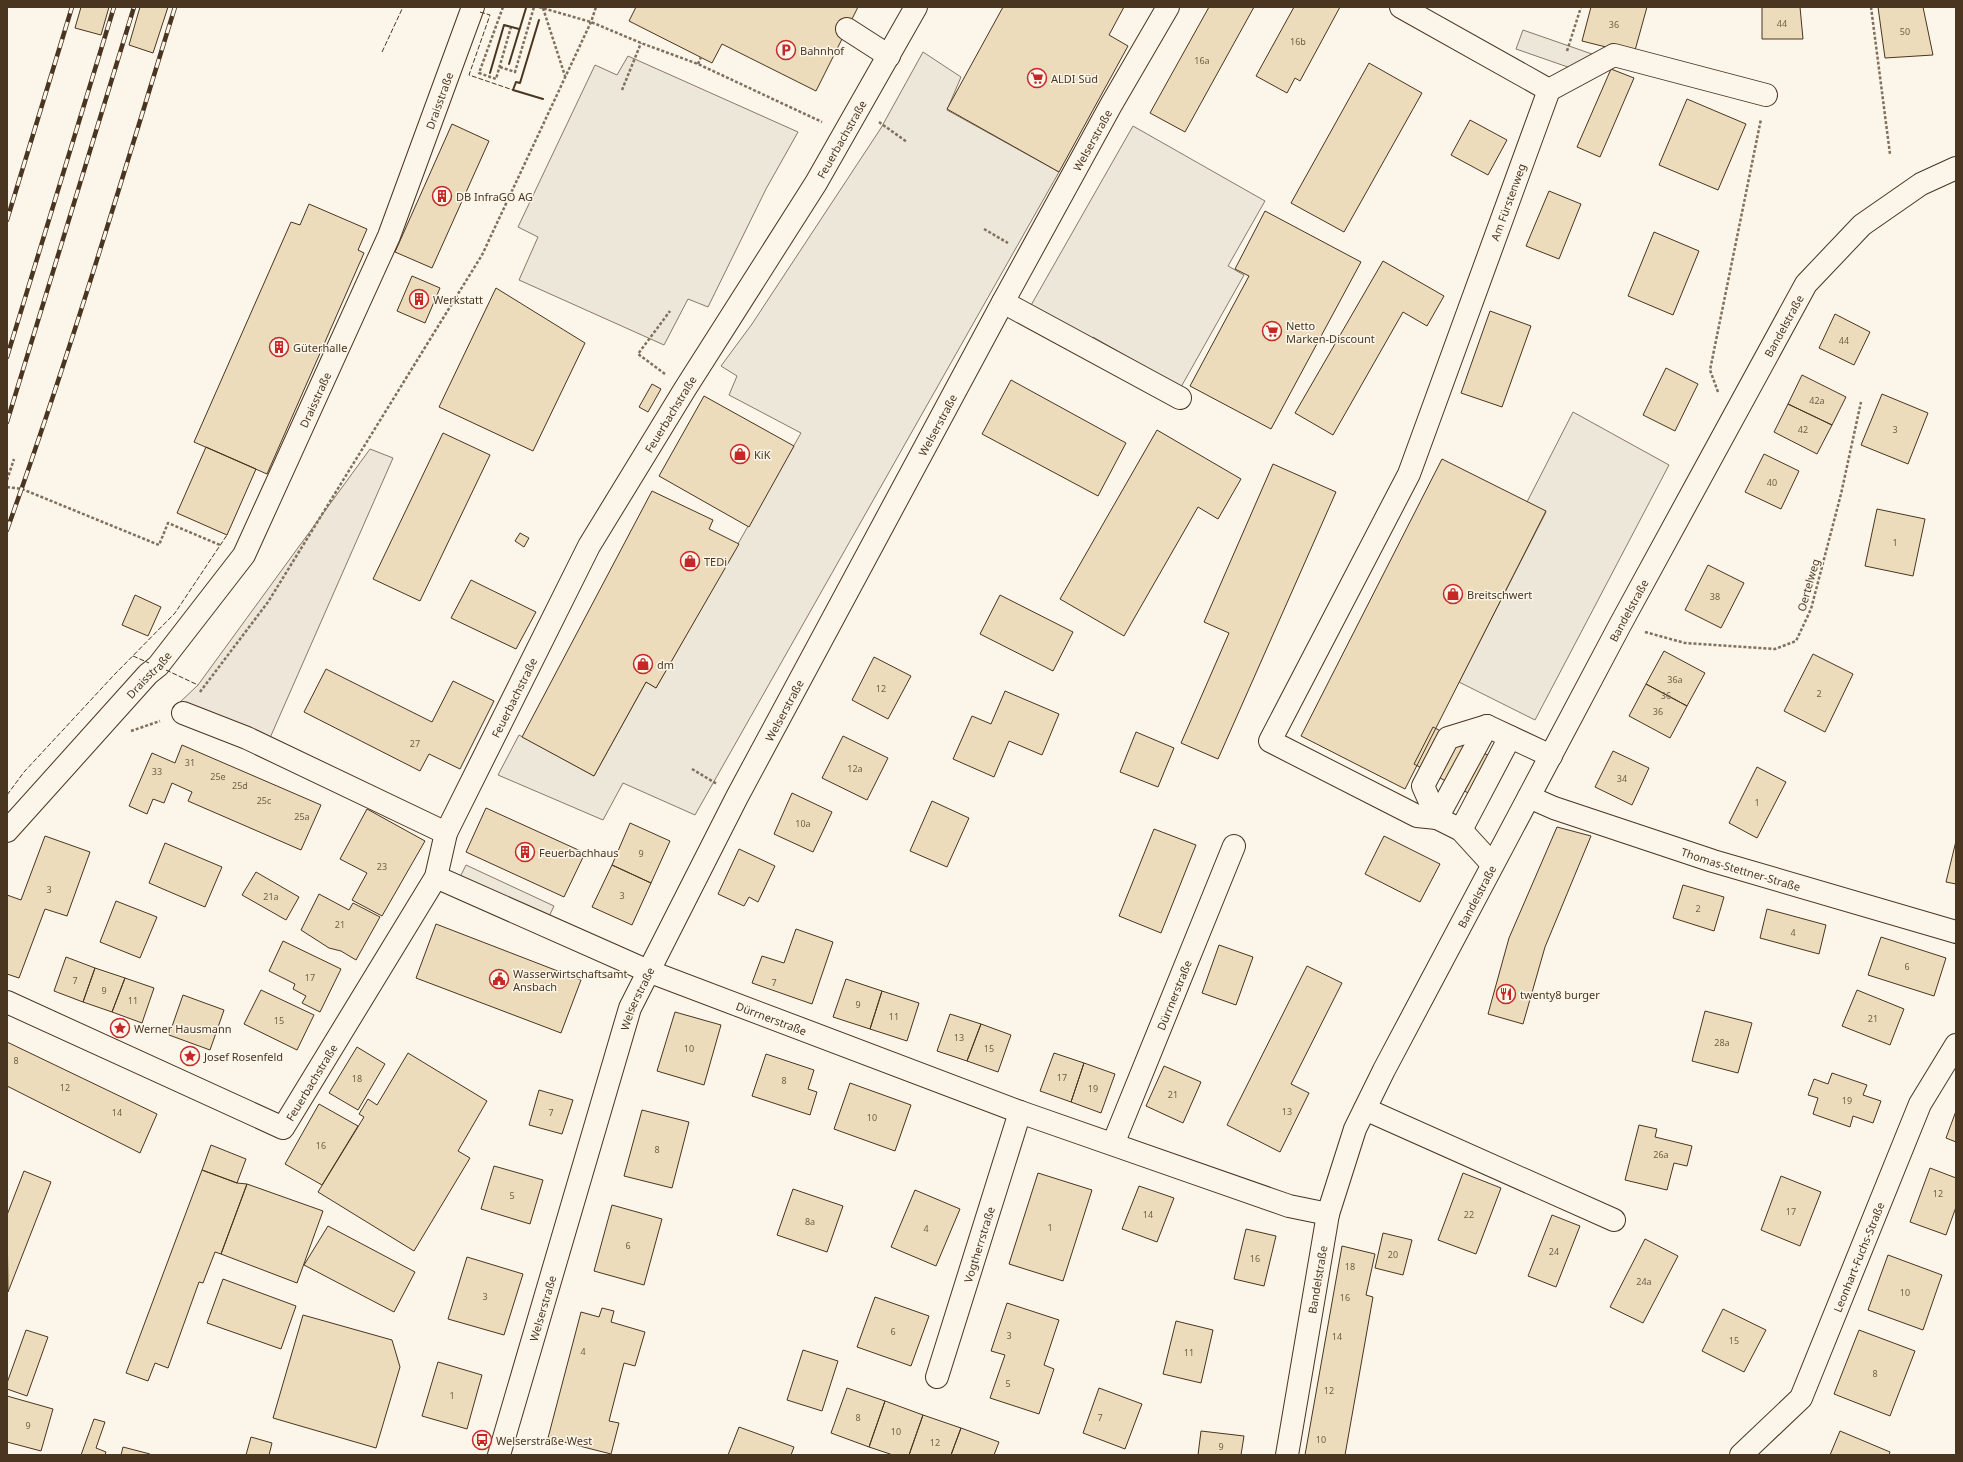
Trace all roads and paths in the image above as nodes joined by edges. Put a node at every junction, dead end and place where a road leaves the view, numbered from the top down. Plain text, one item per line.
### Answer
1 (473, 7) edge
2 (502, 7) edge
3 (534, 7) edge
4 (539, 7) edge
5 (596, 7) edge
6 (916, 7) edge
7 (1168, 7) edge
8 (1401, 7) edge
9 (1581, 7) edge
10 (1871, 7) edge
11 (543, 8) edge
12 (591, 22) junction
13 (511, 27) dead end
14 (847, 29) dead end
15 (1571, 42) dead end
16 (641, 44) junction
17 (889, 56) junction
18 (701, 57) dead end
19 (698, 64) junction
20 (500, 67) junction
21 (565, 76) junction
22 (622, 90) dead end
23 (1549, 90) junction
24 (1766, 95) joint
25 (859, 107) junction
26 (845, 133) junction
27 (907, 142) dead end
28 (1890, 154) dead end
29 (1956, 168) edge
30 (1003, 302) junction
31 (670, 312) dead end
32 (685, 389) junction
33 (1180, 398) dead end
34 (1861, 402) dead end
35 (1728, 426) junction
36 (14, 459) dead end
37 (7, 480) edge
38 (7, 487) edge
39 (244, 555) junction
40 (1620, 625) junction
41 (199, 693) dead end
42 (183, 713) dead end
43 (1488, 726) junction
44 (1510, 736) junction
45 (1551, 756) junction
46 (1529, 797) junction
47 (1437, 818) junction
48 (1461, 830) junction
49 (7, 831) edge
50 (446, 833) junction
51 (1234, 846) dead end
52 (1492, 864) junction
53 (436, 877) junction
54 (1956, 932) edge
55 (648, 971) junction
56 (7, 1002) edge
57 (1956, 1045) edge
58 (1365, 1109) junction
59 (1020, 1112) junction
60 (1113, 1144) junction
61 (1328, 1214) junction
62 (1614, 1220) dead end
63 (937, 1377) dead end
64 (499, 1455) edge
65 (1287, 1455) edge
66 (1741, 1455) edge

1 - 39 street, Draisstraße
2 - 20 path
3 - 20 path
4 - 11 path
5 - 12 path
6 - 17 street, Feuerbachstraße
7 - 30 street, Welserstraße
8 - 23 street
9 - 15 path
10 - 28 path
11 - 12 path
11 - 21 path
12 - 16 path
12 - 21 path
13 - 20 path
14 - 17 street
16 - 19 path
16 - 22 path
17 - 25 street, Feuerbachstraße
18 - 19 path
19 - 26 path
21 - 41 path
23 - 24 street
23 - 47 street, Am Fürstenweg
24 - 35 path
25 - 26 street, Feuerbachstraße
25 - 27 path
26 - 32 street, Feuerbachstraße
29 - 35 street, Bandelstraße
30 - 33 street
30 - 55 street, Welserstraße
31 - 32 path
32 - 50 street, Feuerbachstraße
34 - 40 path, Oertelweg
35 - 40 street, Bandelstraße
36 - 37 path
38 - 39 path
39 - 49 street, Draisstraße
40 - 45 street, Bandelstraße
42 - 50 street
43 - 44 street
43 - 47 street
43 - 47 street
44 - 45 street
44 - 48 street
45 - 46 street, Bandelstraße
46 - 52 street, Bandelstraße
46 - 54 street, Thomas-Stettner-Straße
47 - 48 street
48 - 52 street
50 - 53 street, Feuerbachstraße
51 - 60 street, Dürrnerstraße
52 - 58 street, Bandelstraße
53 - 55 street, Dürrnerstraße
53 - 56 street, Feuerbachstraße
55 - 59 street, Dürrnerstraße
55 - 64 street, Welserstraße
57 - 66 street, Leonhart-Fuchs-Straße
58 - 61 street, Bandelstraße
58 - 62 street
59 - 60 street, Dürrnerstraße
59 - 63 street, Vogtherrstraße
60 - 61 street, Dürrnerstraße
61 - 65 street, Bandelstraße

